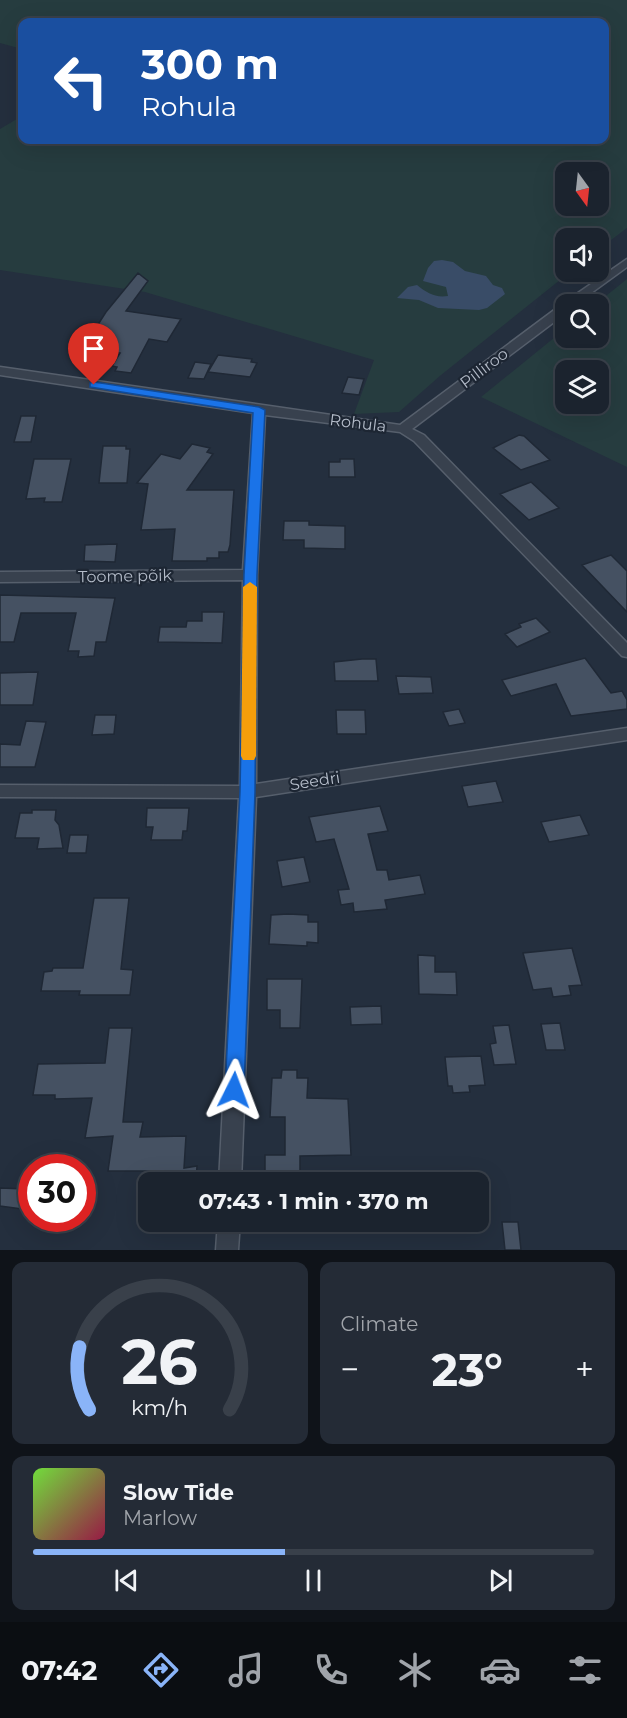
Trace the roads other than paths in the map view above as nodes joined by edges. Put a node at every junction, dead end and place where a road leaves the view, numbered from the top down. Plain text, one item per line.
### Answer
1 (627, 262) edge
2 (583, 294) edge
3 (555, 315) edge
4 (0, 371) edge
5 (259, 410) junction
6 (403, 429) junction
7 (250, 575) junction
8 (0, 577) edge
9 (627, 652) edge
10 (627, 734) edge
11 (0, 791) edge
12 (248, 792) junction
13 (230, 1172) edge
14 (228, 1232) edge
15 (227, 1250) edge

1 - 2 street, Pilliroo
3 - 6 street, Pilliroo
4 - 5 street, Rohula
5 - 6 street, Rohula
5 - 7 street
6 - 9 street, Rohula
7 - 8 street, Toome põik
7 - 12 street
10 - 12 street, Seedri
11 - 12 street, Seedri
12 - 13 street
14 - 15 street

